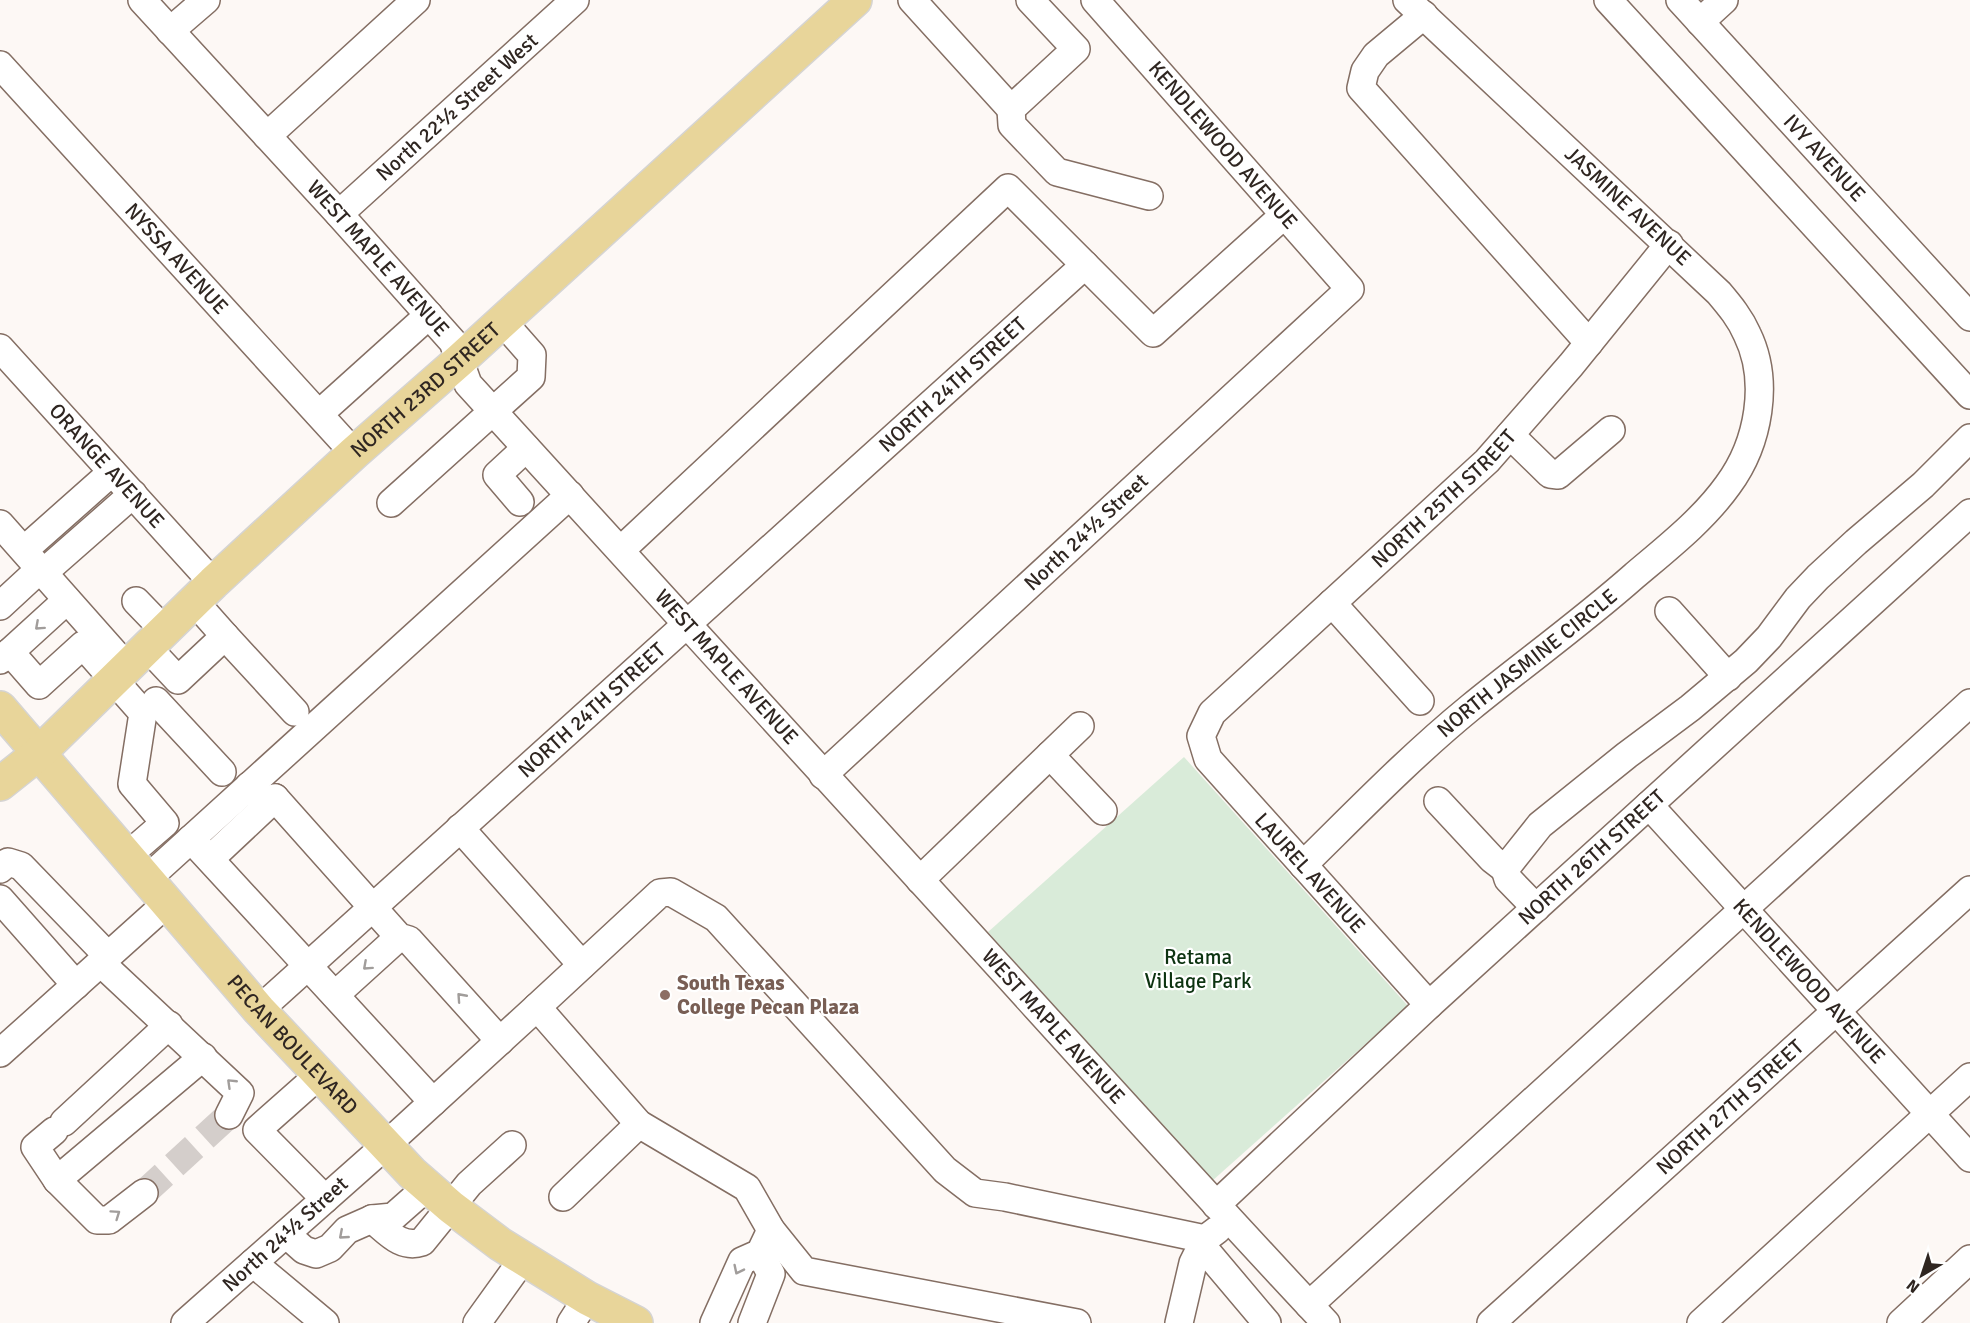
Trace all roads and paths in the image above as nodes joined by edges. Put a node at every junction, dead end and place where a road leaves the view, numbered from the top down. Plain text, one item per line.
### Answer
1 (142, 0) edge
2 (206, 0) edge
3 (416, 0) edge
4 (575, 0) edge
5 (855, 0) edge
6 (1030, 0) edge
7 (1095, 0) edge
8 (1608, 0) edge
9 (1680, 0) edge
10 (1724, 0) edge
11 (922, 4) edge
12 (1415, 8) edge
13 (1700, 22) junction
14 (170, 32) junction
15 (0, 64) edge
16 (1011, 109) junction
17 (267, 136) junction
18 (1149, 196) dead end
19 (339, 213) junction
20 (1284, 215) junction
21 (1669, 244) junction
22 (1085, 265) junction
23 (1350, 289) joint
24 (429, 315) junction
25 (1970, 317) edge
26 (502, 321) junction
27 (1588, 343) junction
28 (0, 348) edge
29 (460, 360) junction
30 (1970, 395) edge
31 (494, 412) junction
32 (319, 414) junction
33 (1611, 430) dead end
34 (1510, 435) junction
35 (1970, 438) edge
36 (526, 448) junction
37 (354, 453) junction
38 (1744, 456) joint
39 (112, 472) junction
40 (133, 495) junction
41 (570, 495) junction
42 (391, 502) dead end
43 (520, 502) dead end
44 (1970, 513) edge
45 (0, 524) edge
46 (32, 543) dead end
47 (621, 550) junction
48 (42, 571) junction
49 (203, 592) junction
50 (67, 600) junction
51 (136, 601) dead end
52 (1332, 603) junction
53 (0, 606) edge
54 (1669, 611) dead end
55 (687, 623) junction
56 (225, 636) junction
57 (90, 639) junction
58 (5, 656) edge
59 (138, 656) junction
60 (1728, 677) junction
61 (178, 681) junction
62 (1420, 701) dead end
63 (1970, 703) edge
64 (150, 707) junction
65 (0, 708) edge
66 (295, 712) dead end
67 (1080, 726) dead end
68 (1201, 736) joint
69 (39, 753) junction
70 (1050, 755) junction
71 (222, 772) dead end
72 (823, 775) junction
73 (0, 784) edge
74 (249, 786) junction
75 (275, 798) junction
76 (1438, 801) dead end
77 (1648, 805) junction
78 (1103, 811) dead end
79 (460, 828) junction
80 (191, 839) junction
81 (210, 859) junction
82 (1303, 865) junction
83 (0, 869) edge
84 (1505, 869) junction
85 (147, 879) junction
86 (920, 880) junction
87 (1970, 890) edge
88 (0, 899) edge
89 (372, 908) junction
90 (1536, 908) junction
91 (1743, 910) junction
92 (399, 937) junction
93 (104, 959) junction
94 (582, 965) junction
95 (308, 966) junction
96 (76, 985) junction
97 (335, 995) junction
98 (1429, 1005) junction
99 (537, 1007) junction
100 (259, 1010) junction
101 (1836, 1013) junction
102 (169, 1025) junction
103 (500, 1041) junction
104 (0, 1053) edge
105 (203, 1057) junction
106 (319, 1075) junction
107 (1970, 1077) edge
108 (433, 1102) junction
109 (1930, 1114) junction
110 (229, 1115) tunnel mouth
111 (639, 1125) junction
112 (512, 1145) dead end
113 (386, 1146) junction
114 (1970, 1158) edge
115 (57, 1180) junction
116 (144, 1192) tunnel mouth
117 (439, 1197) junction
118 (563, 1197) dead end
119 (326, 1199) junction
120 (1222, 1212) junction
121 (372, 1220) junction
122 (286, 1234) junction
123 (766, 1242) junction
124 (1203, 1242) junction
125 (523, 1259) junction
126 (1970, 1259) edge
127 (253, 1263) junction
128 (726, 1297) junction
129 (579, 1310) edge
130 (1318, 1314) edge
131 (754, 1316) edge
132 (480, 1322) edge
133 (185, 1323) edge
134 (325, 1323) edge
135 (636, 1323) edge
136 (714, 1323) edge
137 (1077, 1323) edge
138 (1179, 1323) edge
139 (1267, 1323) edge
140 (1491, 1323) edge
141 (1701, 1323) edge
142 (1900, 1323) edge

1 - 14 street, WEST MAPLE AVENUE
2 - 14 street
3 - 17 street
4 - 19 street, North 22½ Street West
5 - 26 main road, NORTH 23RD STREET
6 - 16 street
7 - 20 street, KENDLEWOOD AVENUE
8 - 30 street
9 - 13 street, IVY AVENUE
10 - 13 street
11 - 16 street
12 - 21 street, JASMINE AVENUE
12 - 27 street
13 - 25 street, IVY AVENUE
14 - 17 street, WEST MAPLE AVENUE
15 - 32 street, NYSSA AVENUE
16 - 18 street
17 - 19 street, WEST MAPLE AVENUE
19 - 24 street, WEST MAPLE AVENUE
20 - 22 street
20 - 23 street, KENDLEWOOD AVENUE
21 - 27 street, NORTH 25TH STREET
21 - 38 street, JASMINE AVENUE
22 - 47 street
22 - 55 street, NORTH 24TH STREET
23 - 72 street, North 24½ Street
24 - 29 street, WEST MAPLE AVENUE
24 - 32 street
26 - 29 main road, NORTH 23RD STREET
26 - 31 street
27 - 34 street, NORTH 25TH STREET
28 - 39 street, ORANGE AVENUE
29 - 31 street, WEST MAPLE AVENUE
29 - 37 main road, NORTH 23RD STREET
31 - 36 street, WEST MAPLE AVENUE
31 - 42 street
32 - 37 street, NYSSA AVENUE
33 - 34 street
34 - 52 street, NORTH 25TH STREET
35 - 60 street
36 - 41 street, WEST MAPLE AVENUE
36 - 43 street
37 - 49 main road, NORTH 23RD STREET
38 - 82 street, NORTH JASMINE CIRCLE
39 - 40 street, ORANGE AVENUE
39 - 46 street
40 - 48 street
40 - 49 street, ORANGE AVENUE
41 - 47 street, WEST MAPLE AVENUE
41 - 74 street
44 - 77 street, NORTH 26TH STREET
45 - 48 street
47 - 55 street, WEST MAPLE AVENUE
48 - 50 street
48 - 53 street
49 - 56 street, ORANGE AVENUE
49 - 59 main road, NORTH 23RD STREET
50 - 57 street
50 -> 58 street
51 - 59 street
52 - 62 street
52 - 68 street, NORTH 25TH STREET
54 - 60 street
55 - 72 street, WEST MAPLE AVENUE
55 - 79 street, NORTH 24TH STREET
56 - 61 street
56 - 66 street, ORANGE AVENUE
57 - 58 street
57 - 59 street
59 - 61 street
59 - 64 street
59 - 69 main road, NORTH 23RD STREET
60 - 84 street
61 - 64 street
63 - 91 street
64 - 71 street
64 - 85 street
65 - 69 main road, PECAN BOULEVARD
67 - 70 street
68 - 82 street, LAUREL AVENUE
69 - 73 main road, NORTH 23RD STREET
69 - 85 main road, PECAN BOULEVARD
70 - 78 street
70 - 86 street
72 - 86 street, WEST MAPLE AVENUE
74 - 75 street
74 - 80 street
75 - 81 street
75 - 89 street
76 - 84 street
77 - 90 street, NORTH 26TH STREET
77 - 91 street, KENDLEWOOD AVENUE
79 - 89 street, NORTH 24TH STREET
79 - 94 street
80 - 81 street
80 - 85 street
81 - 95 street
82 - 98 street, LAUREL AVENUE
83 - 93 street
84 - 90 street
85 - 93 street
85 - 100 main road, PECAN BOULEVARD
86 - 120 street, WEST MAPLE AVENUE
87 - 101 street, NORTH 27TH STREET
88 - 96 street
89 - 92 street
89 - 95 street, NORTH 24TH STREET
90 - 98 street, NORTH 26TH STREET
91 - 101 street, KENDLEWOOD AVENUE
91 - 130 street
92 -> 97 street
103 -> 92 street
93 - 96 street
93 - 102 street
94 - 99 street, North 24½ Street
94 - 124 street, North 24½ Street
95 - 97 street
95 - 100 street, NORTH 24TH STREET
96 - 104 street
97 - 108 street
98 - 120 street, NORTH 26TH STREET
99 - 103 street, North 24½ Street
99 - 111 street
100 - 106 main road, PECAN BOULEVARD
101 - 109 street, KENDLEWOOD AVENUE
101 - 140 street, NORTH 27TH STREET
102 - 105 street
102 - 115 street
103 - 108 street, North 24½ Street
110 -> 105 street
105 - 115 street
106 - 113 main road, PECAN BOULEVARD
106 - 119 street
107 - 109 street
108 - 113 street, North 24½ Street
109 - 114 street, KENDLEWOOD AVENUE
109 - 141 street
111 - 118 street
111 - 123 street
112 - 117 street
113 - 117 main road, PECAN BOULEVARD
113 - 119 street, North 24½ Street
115 -> 116 street
117 - 121 street
117 - 121 street
117 - 125 main road, PECAN BOULEVARD
119 - 122 street, North 24½ Street
120 - 124 street, NORTH 26TH STREET
120 - 130 street, WEST MAPLE AVENUE
121 -> 122 street
122 - 127 street, North 24½ Street
123 -> 128 street
123 - 131 street
123 - 137 street
124 - 138 street
124 - 139 street
125 - 129 main road, PECAN BOULEVARD
125 - 132 street
126 - 142 street
127 - 133 street, North 24½ Street
127 - 134 street
128 - 131 street
128 - 136 street
129 - 135 main road, PECAN BOULEVARD

